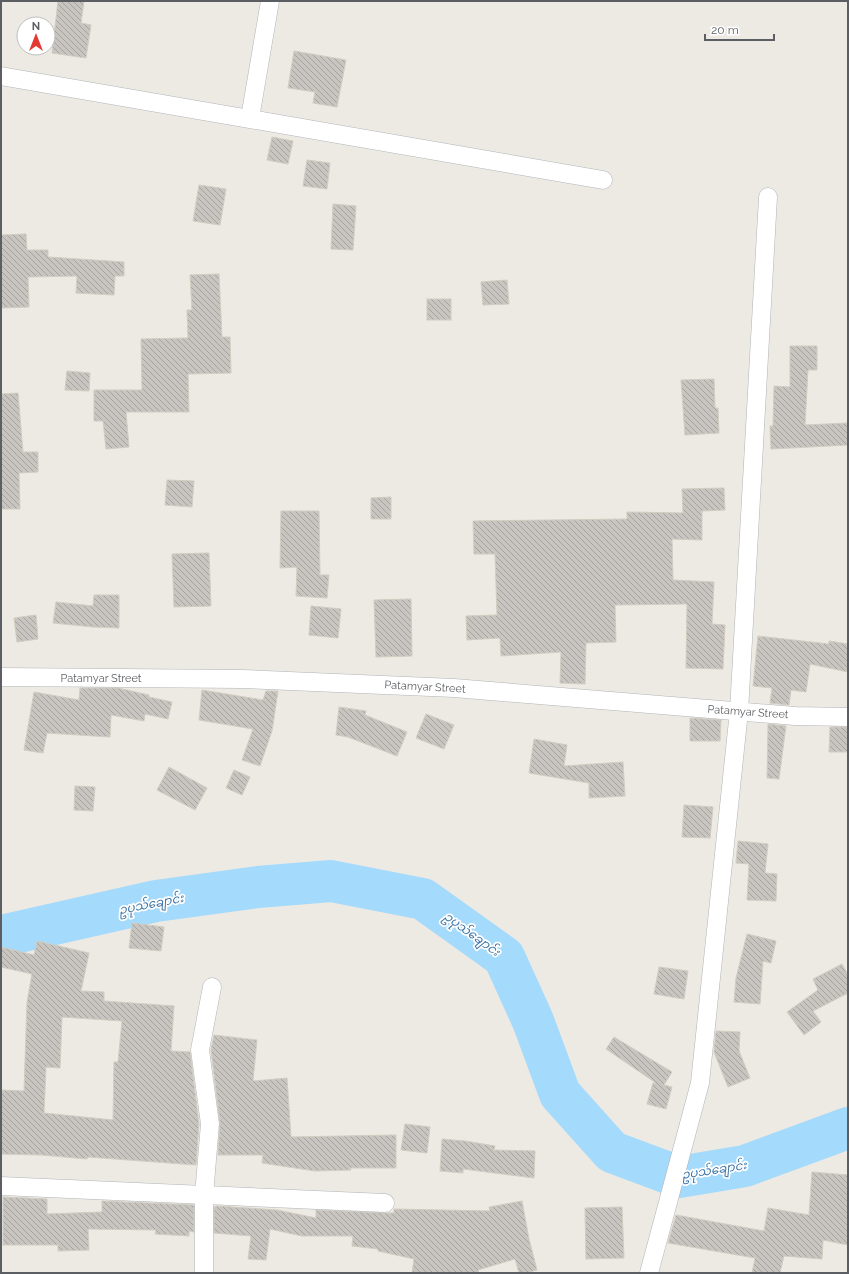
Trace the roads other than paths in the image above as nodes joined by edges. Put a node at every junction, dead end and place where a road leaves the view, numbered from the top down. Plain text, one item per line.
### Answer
1 (270, 1) edge
2 (1, 76) edge
3 (250, 118) junction
4 (603, 180) dead end
5 (768, 198) dead end
6 (1, 677) edge
7 (739, 711) junction
8 (848, 718) edge
9 (212, 987) dead end
10 (1, 1186) edge
11 (204, 1195) junction
12 (385, 1202) dead end
13 (204, 1273) edge
14 (649, 1273) edge

1 - 3 street
2 - 3 street
3 - 4 street
5 - 7 street
6 - 7 street, Patamyar Street
7 - 8 street, Patamyar Street
7 - 14 street
9 - 11 street
10 - 11 street
11 - 12 street
11 - 13 street

